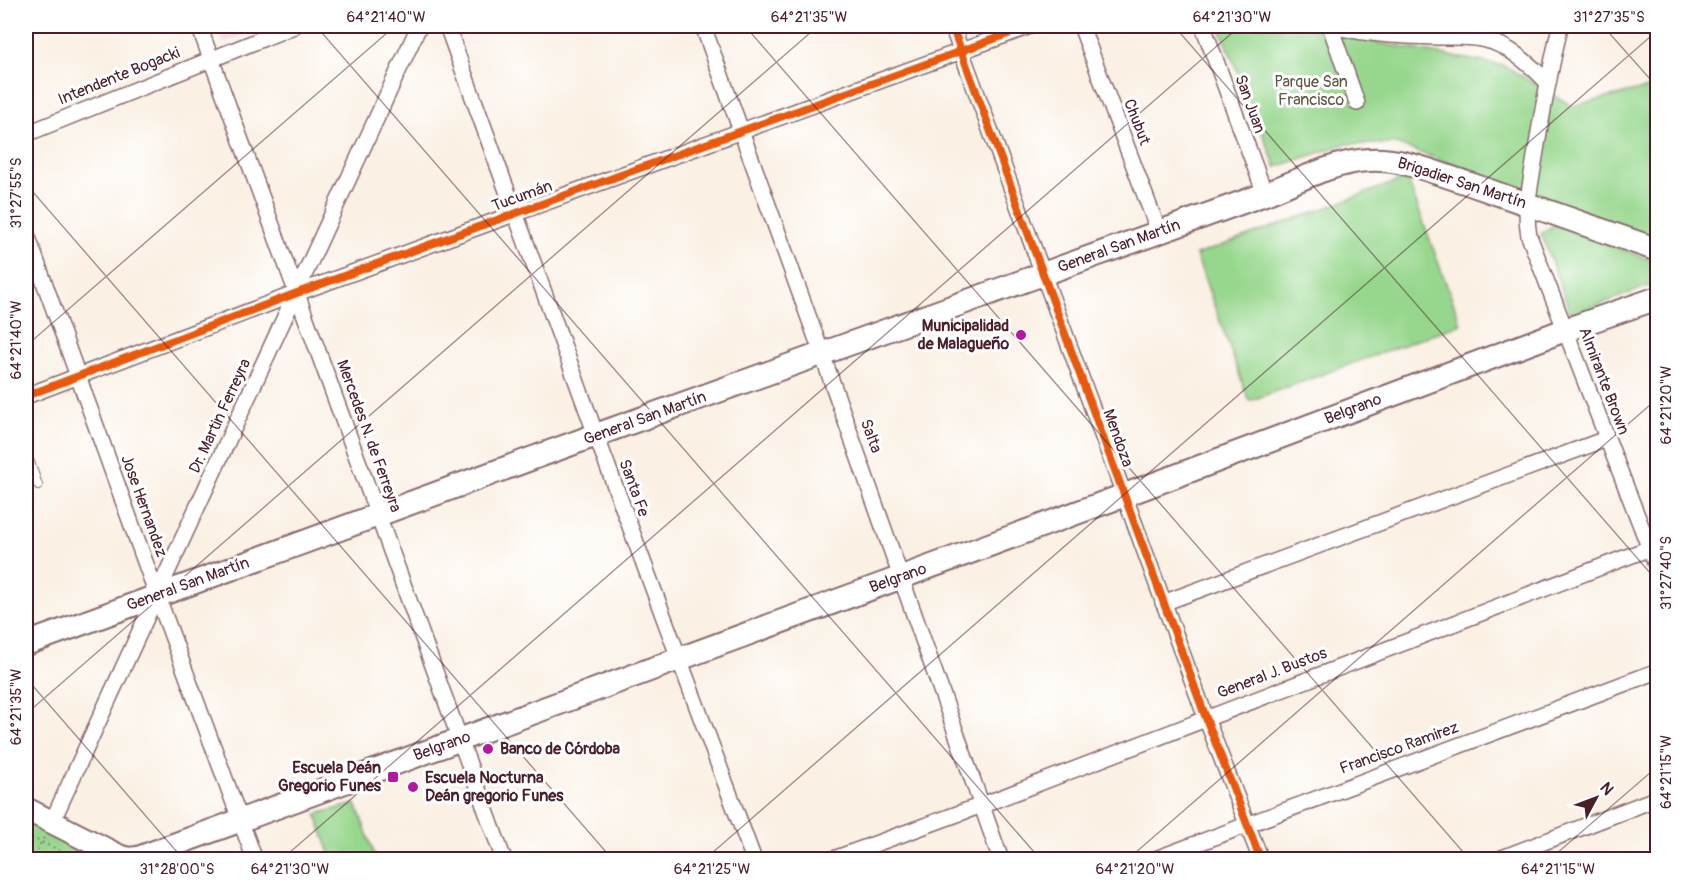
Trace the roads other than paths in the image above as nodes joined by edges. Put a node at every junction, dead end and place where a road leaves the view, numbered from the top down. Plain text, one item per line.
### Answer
1 (199, 26) edge
2 (294, 26) edge
3 (419, 26) edge
4 (447, 26) edge
5 (703, 26) edge
6 (952, 26) edge
7 (1030, 26) edge
8 (1081, 26) edge
9 (1203, 26) edge
10 (1332, 26) edge
11 (1560, 26) edge
12 (1458, 31) edge
13 (961, 50) junction
14 (211, 58) junction
15 (1548, 83) junction
16 (1357, 102) dead end
17 (740, 131) junction
18 (26, 134) edge
19 (1265, 194) junction
20 (1526, 203) junction
21 (515, 213) junction
22 (26, 232) edge
23 (1159, 232) junction
24 (1658, 250) edge
25 (1043, 273) junction
26 (297, 293) junction
27 (1658, 298) edge
28 (1565, 330) junction
29 (822, 354) junction
30 (79, 376) junction
31 (26, 396) edge
32 (596, 435) junction
33 (1606, 439) junction
34 (26, 451) edge
35 (38, 486) dead end
36 (1125, 495) junction
37 (378, 515) junction
38 (1653, 546) edge
39 (1658, 570) edge
40 (902, 577) junction
41 (157, 595) junction
42 (1163, 603) junction
43 (26, 644) edge
44 (678, 657) junction
45 (1658, 670) edge
46 (1206, 718) junction
47 (460, 739) junction
48 (1658, 798) edge
49 (982, 805) junction
50 (26, 809) edge
51 (241, 821) junction
52 (51, 822) junction
53 (1247, 824) junction
54 (138, 859) edge
55 (255, 860) edge
56 (504, 860) edge
57 (754, 860) edge
58 (831, 860) edge
59 (1002, 860) edge
60 (1153, 860) edge
61 (1261, 860) edge
62 (1497, 860) edge

1 - 14 street, Mercedes N. de Ferreyra
2 - 14 street, Intendente Bogacki
3 - 26 street, Dr. Martin Ferreyra
4 - 21 street, Santa Fe
5 - 17 street, Salta
6 - 13 street, Mendoza
7 - 13 street, Tucumán
8 - 23 street, Chubut
9 - 19 street, San Juan
10 - 12 street
10 - 16 street
11 - 15 street, Almirante Brown
12 - 15 street
13 - 17 street, Tucumán
13 - 25 street, Mendoza
14 - 18 street, Intendente Bogacki
14 - 26 street, Mercedes N. de Ferreyra
15 - 20 street, Almirante Brown
17 - 21 street, Tucumán
17 - 29 street, Salta
19 - 20 main road, Brigadier San Martín
19 - 23 main road, General San Martín
20 - 24 main road, Brigadier San Martín
20 - 28 street, Almirante Brown
21 - 26 street, Tucumán
21 - 32 street, Santa Fe
22 - 30 street, Jose Hernandez
23 - 25 main road, General San Martín
25 - 29 main road, General San Martín
25 - 36 street, Mendoza
26 - 30 street, Tucumán
26 - 37 street, Mercedes N. de Ferreyra
26 - 41 street, Dr. Martin Ferreyra
27 - 28 main road, Belgrano
28 - 33 street, Almirante Brown
28 - 36 main road, Belgrano
29 - 32 main road, General San Martín
29 - 40 street, Salta
30 - 31 street, Tucumán
30 - 41 street, Jose Hernandez
32 - 37 main road, General San Martín
32 - 44 street, Santa Fe
33 - 38 street, Almirante Brown
33 - 42 street
34 - 35 lane
36 - 40 main road, Belgrano
36 - 42 street, Mendoza
37 - 41 main road, General San Martín
37 - 47 street, Mercedes N. de Ferreyra
38 - 39 street, Almirante Brown
38 - 46 street, General J. Bustos
40 - 44 main road, Belgrano
40 - 49 street, Salta
41 - 43 main road, General San Martín
41 - 51 street, Jose Hernandez
41 - 52 street, Dr. Martin Ferreyra
42 - 46 street, Mendoza
44 - 47 main road, Belgrano
44 - 57 street, Santa Fe
45 - 53 street, Francisco Ramirez
46 - 49 street, General J. Bustos
46 - 53 street, Mendoza
47 - 51 main road, Belgrano
47 - 56 street, Mercedes N. de Ferreyra
48 - 62 street
49 - 58 street, General J. Bustos
49 - 59 street, Salta
50 - 52 main road
51 - 54 main road, Belgrano
51 - 55 street, Jose Hernandez
52 - 54 main road
53 - 60 street, Francisco Ramirez
53 - 61 street, Mendoza

